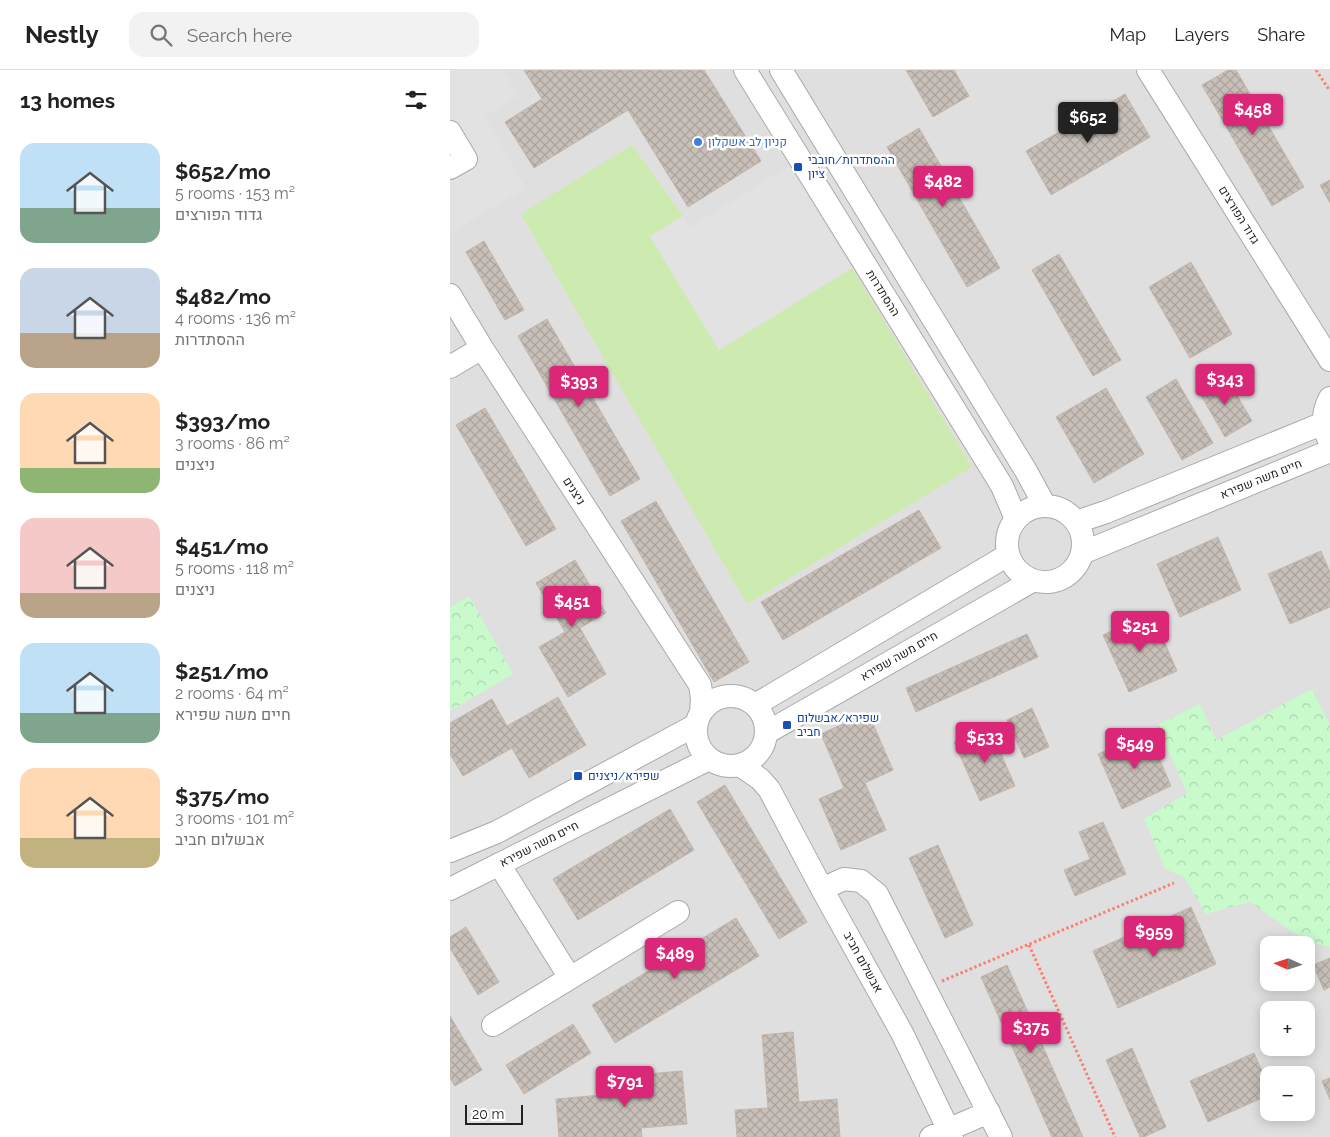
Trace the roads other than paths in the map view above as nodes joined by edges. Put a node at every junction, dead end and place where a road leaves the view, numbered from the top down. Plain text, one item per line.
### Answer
1 (745, 70) edge
2 (781, 70) edge
3 (1148, 70) edge
4 (450, 132) edge
5 (450, 168) edge
6 (450, 295) edge
7 (482, 348) junction
8 (1330, 360) edge
9 (450, 367) edge
10 (1330, 398) edge
11 (1327, 433) edge
12 (1330, 451) edge
13 (1045, 506) junction
14 (1016, 519) junction
15 (1076, 522) junction
16 (1082, 552) junction
17 (1008, 556) junction
18 (1032, 580) junction
19 (700, 685) junction
20 (723, 696) junction
21 (755, 705) junction
22 (698, 719) junction
23 (764, 740) junction
24 (709, 759) junction
25 (740, 765) junction
26 (769, 789) junction
27 (450, 851) edge
28 (499, 864) junction
29 (450, 889) edge
30 (822, 890) junction
31 (678, 912) dead end
32 (570, 978) junction
33 (493, 1024) dead end
34 (988, 1112) junction
35 (944, 1134) edge
36 (1001, 1137) edge

1 - 14 street, ההסתדרות
2 - 13 street
3 - 8 street, גדוד הפורצים
4 - 5 street
6 - 7 street, ניצנים
7 - 9 street
7 - 19 street, ניצנים
10 - 11 street
11 - 15 street
12 - 16 street, חיים משה שפירא
13 - 14 street
13 - 15 street
14 - 17 street
15 - 16 street
16 - 18 street
17 - 18 street
17 - 21 street
18 - 23 street, חיים משה שפירא
19 - 20 street
19 - 22 street
20 - 21 street
20 - 22 street
21 - 23 street
22 - 24 street
22 - 27 street
23 - 25 street
23 - 26 street, אבשלום חביב
24 - 25 street
24 - 28 street, חיים משה שפירא
25 - 26 street, אבשלום חביב
26 - 30 street, אבשלום חביב
28 - 29 street, חיים משה שפירא
28 - 32 street
30 - 34 street
30 - 35 street, אבשלום חביב
31 - 32 street
32 - 33 street
34 - 35 street
34 - 36 street

